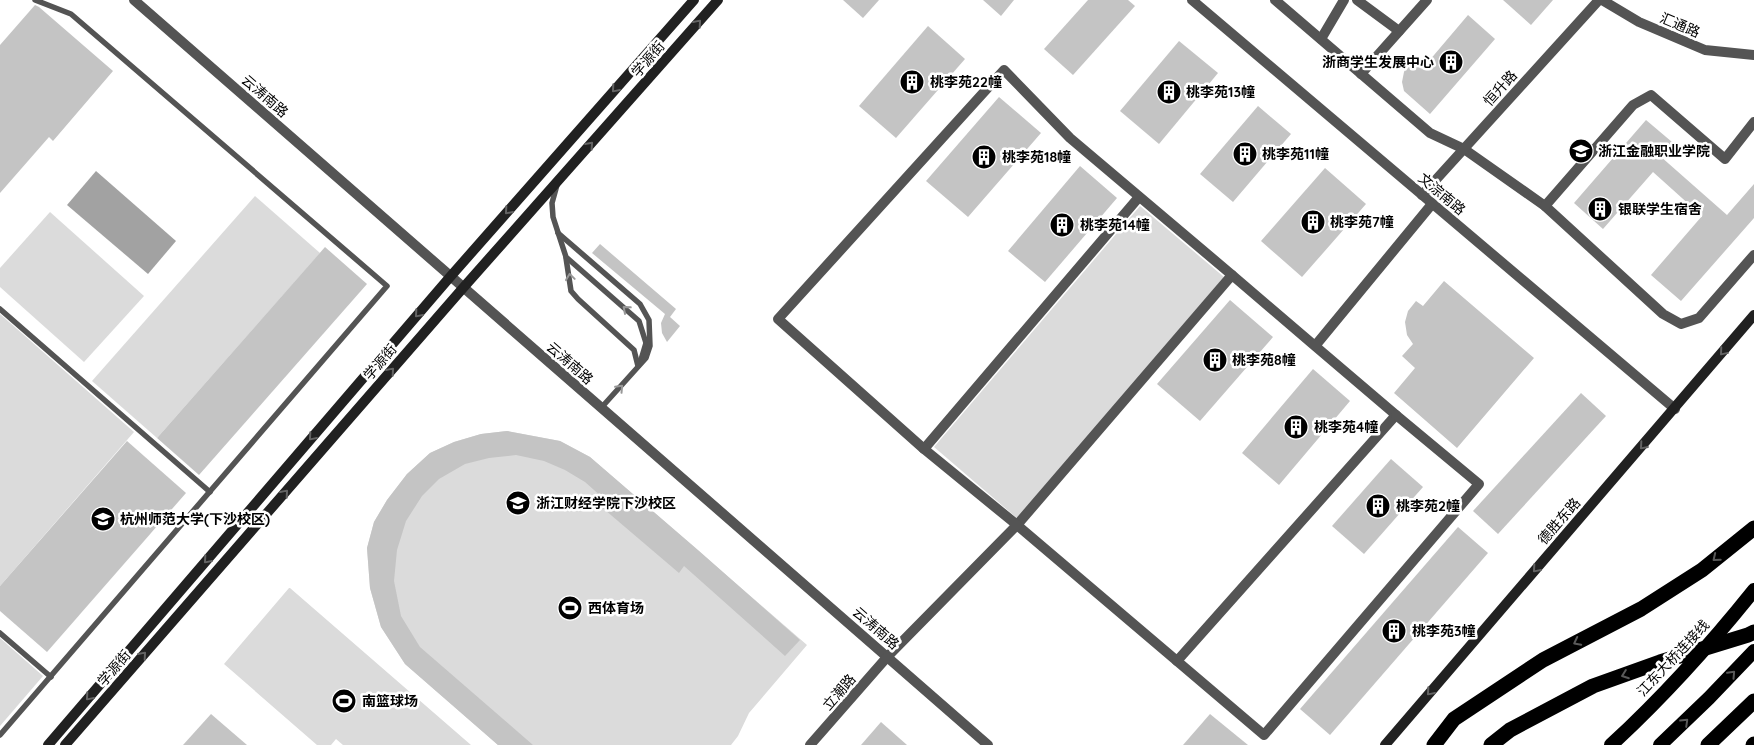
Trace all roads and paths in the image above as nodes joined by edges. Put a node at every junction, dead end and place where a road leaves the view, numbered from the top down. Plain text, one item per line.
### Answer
1 (35, 0) edge
2 (134, 0) edge
3 (694, 0) edge
4 (718, 0) edge
5 (1192, 0) edge
6 (1275, 0) edge
7 (1344, 0) edge
8 (1356, 0) edge
9 (1427, 0) edge
10 (1600, 0) edge
11 (1399, 31) junction
12 (1321, 40) junction
13 (1754, 55) edge
14 (1361, 74) junction
15 (1754, 122) edge
16 (1464, 149) junction
17 (558, 181) junction
18 (1422, 195) junction
19 (1139, 197) junction
20 (1432, 204) junction
21 (1544, 206) junction
22 (558, 233) junction
23 (1754, 255) edge
24 (566, 257) junction
25 (1232, 275) junction
26 (450, 277) junction
27 (463, 288) junction
28 (0, 309) edge
29 (1754, 315) edge
30 (1315, 346) junction
31 (639, 368) junction
32 (601, 408) junction
33 (1674, 409) junction
34 (1396, 415) junction
35 (924, 449) junction
36 (210, 492) junction
37 (1017, 525) junction
38 (1754, 528) edge
39 (1754, 590) edge
40 (1754, 632) edge
41 (0, 633) edge
42 (1754, 651) edge
43 (888, 656) junction
44 (1177, 661) junction
45 (51, 677) junction
46 (1754, 701) edge
47 (0, 736) edge
48 (48, 745) edge
49 (66, 745) edge
50 (810, 745) edge
51 (988, 745) edge
52 (1385, 745) edge
53 (1434, 745) edge
54 (1491, 745) edge
55 (1611, 745) edge
56 (1660, 745) edge
57 (1708, 745) edge

1 - 36 lane
2 - 26 street, 云涛南路
3 -> 26 main road
17 -> 4 main road, 学源街
5 - 18 street, 文淙南路
6 - 12 street
7 - 12 street
8 - 11 street
9 - 11 street
10 - 13 street, 汇通路
10 - 16 street, 恒升路
11 - 14 street
12 - 14 street
14 - 16 street
15 - 21 street
16 - 18 street, 恒升路
16 - 21 street
17 - 22 lane
17 - 27 main road, 学源街
18 - 20 street, 文淙南路
19 - 25 street
19 - 35 street
19 - 35 street
20 - 30 street
20 - 33 street, 文淙南路
21 - 23 street
22 - 24 lane
22 - 31 lane
31 -> 24 lane
31 -> 24 lane
25 - 30 street
25 - 37 street, 立潮路
26 - 27 street, 云涛南路
26 -> 48 main road
27 - 32 street, 云涛南路
49 -> 27 main road, 学源街
28 - 36 lane
29 -> 33 main road, 德胜东路
30 - 34 street
32 -> 31 lane
32 - 43 street, 云涛南路
33 -> 52 main road, 德胜东路
34 - 44 street
34 - 44 street
35 - 37 street
36 - 45 lane
37 - 43 street, 立潮路
37 - 44 street
38 -> 53 highway
39 - 55 highway, 江东大桥连接线
40 -> 54 highway
41 - 45 lane
56 -> 42 highway
43 - 50 street, 立潮路
43 - 51 street, 云涛南路
45 - 47 lane
46 - 57 highway

